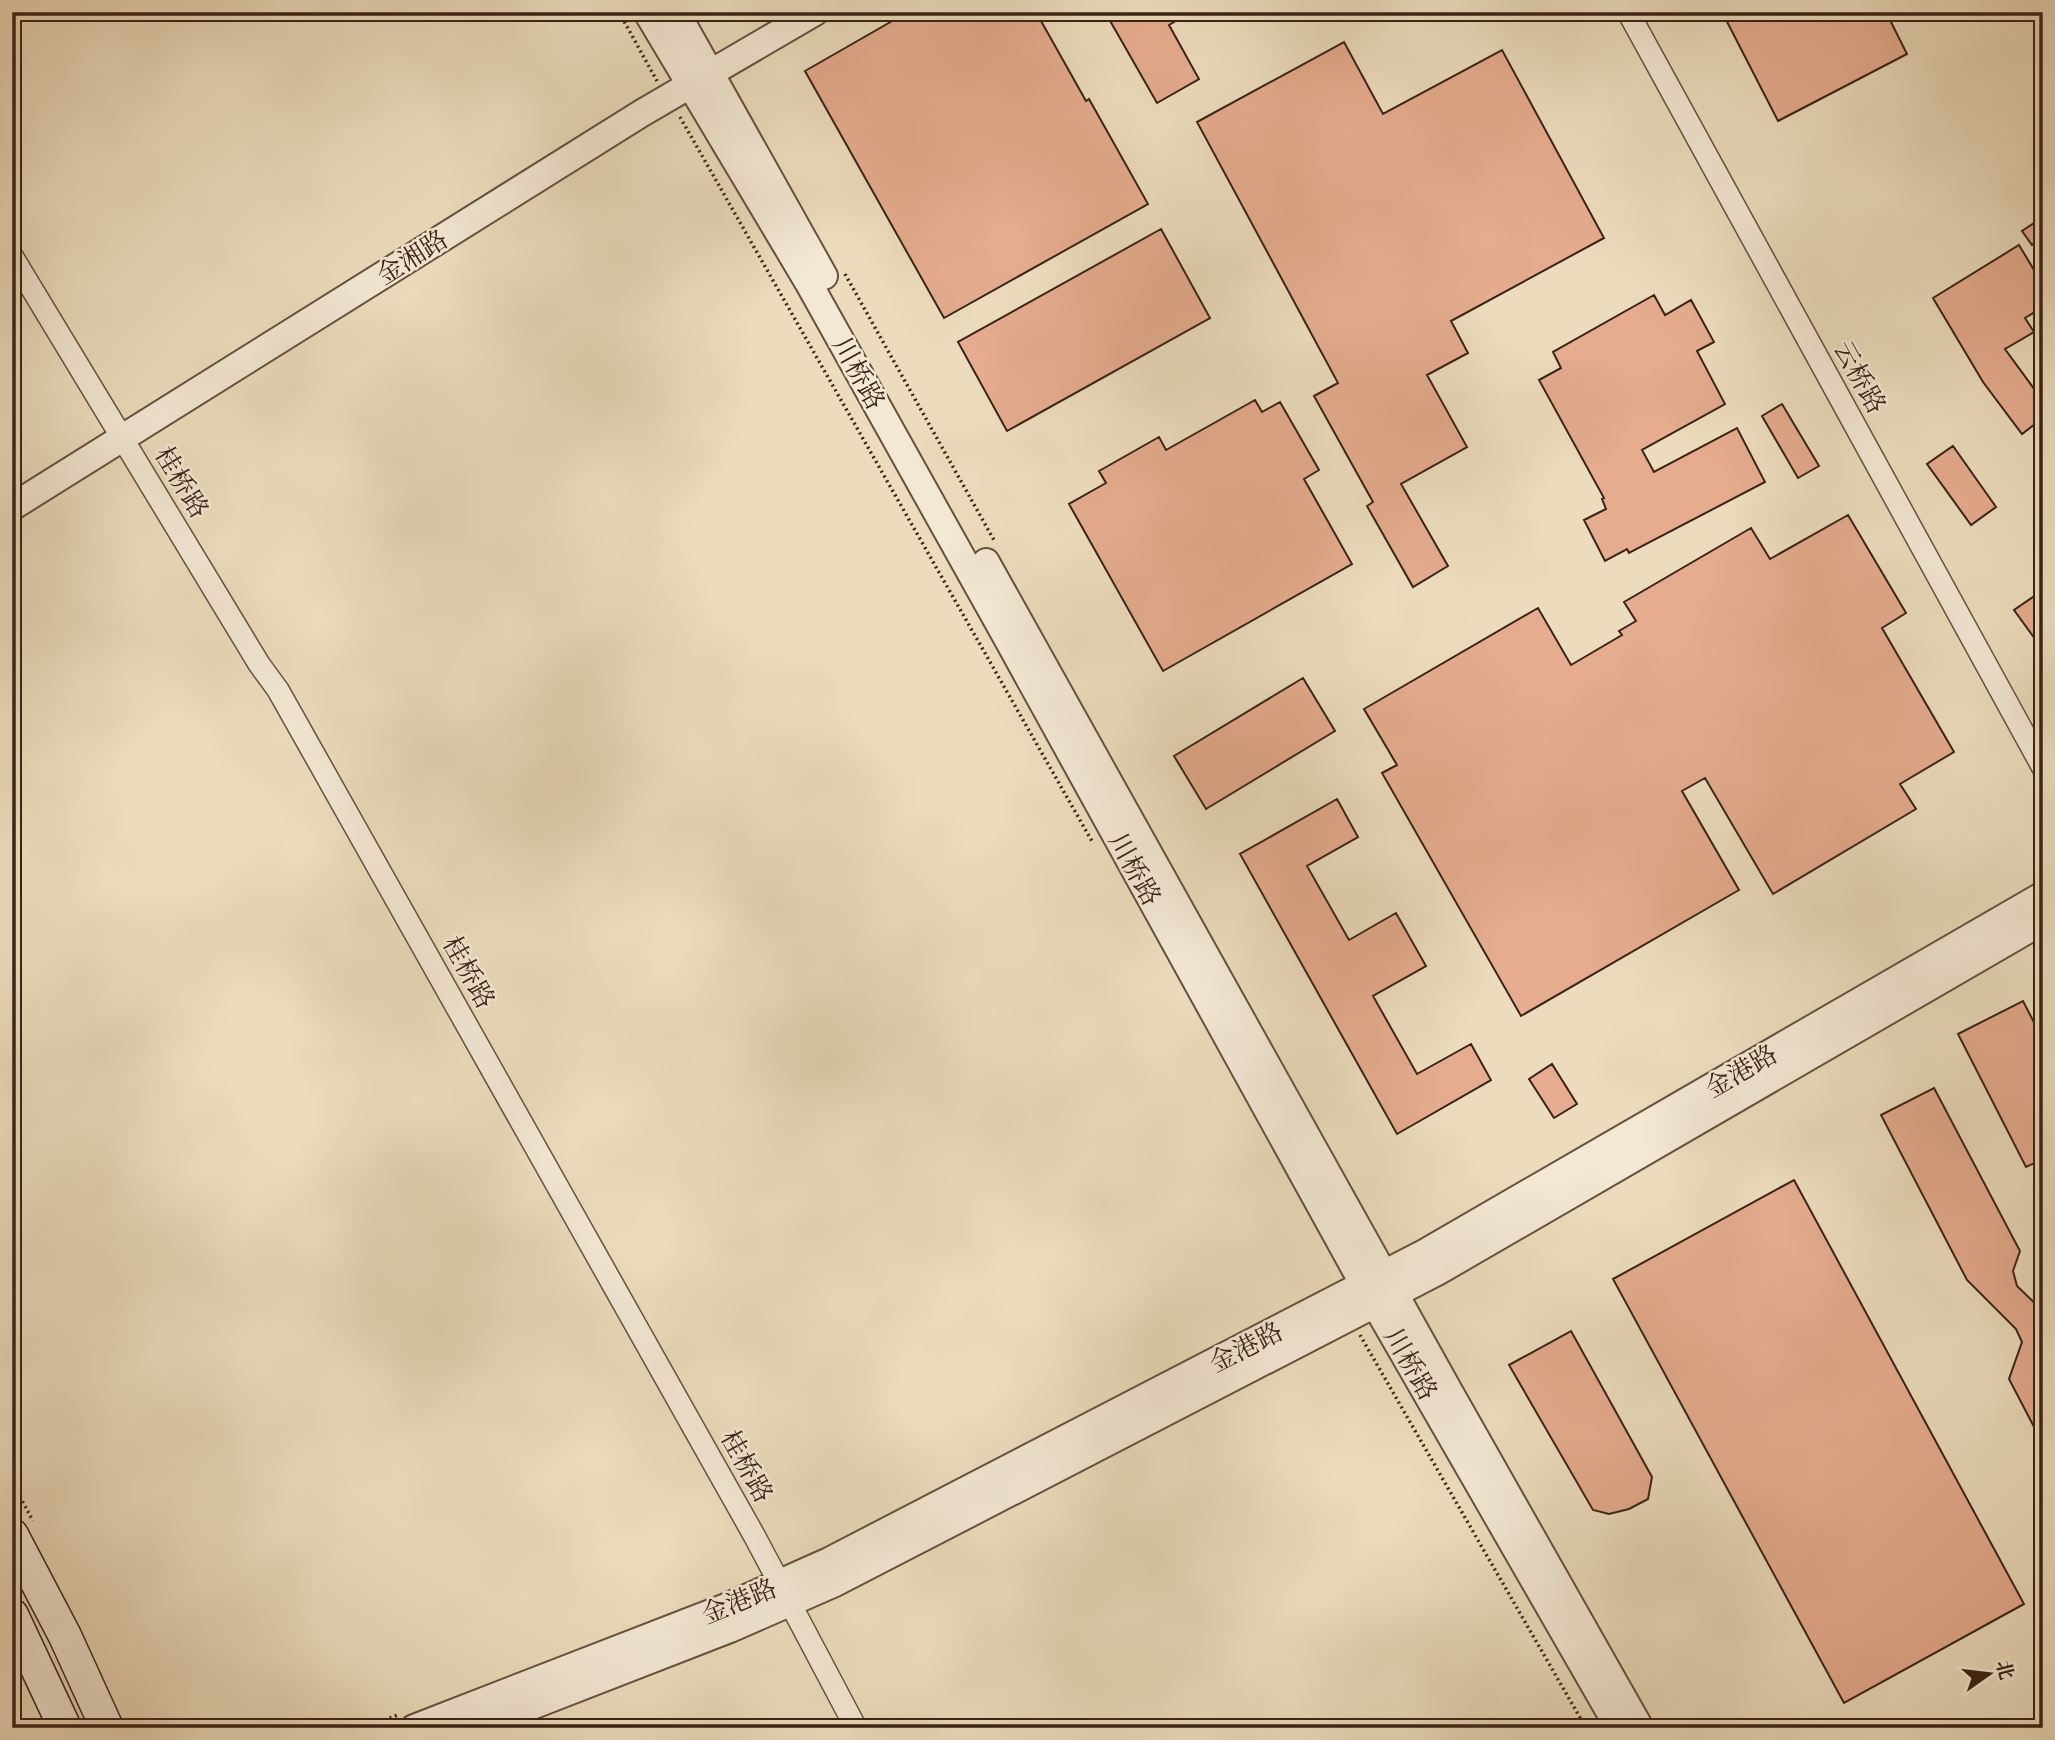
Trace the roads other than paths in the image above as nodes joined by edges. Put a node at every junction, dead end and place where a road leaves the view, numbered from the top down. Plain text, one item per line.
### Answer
1 (647, 12) edge
2 (676, 12) edge
3 (815, 12) edge
4 (1628, 12) edge
5 (689, 85) junction
6 (12, 256) edge
7 (124, 439) junction
8 (12, 507) edge
9 (2043, 768) edge
10 (2043, 895) edge
11 (2043, 921) edge
12 (1380, 1289) junction
13 (12, 1535) edge
14 (785, 1594) junction
15 (12, 1615) edge
16 (408, 1720) edge
17 (65, 1728) edge
18 (107, 1728) edge
19 (475, 1728) edge
20 (856, 1728) edge
21 (1619, 1728) edge
22 (1640, 1728) edge

1 - 5 street, 川桥路
2 - 5 street, 川桥路
3 - 5 street, 金湘路
4 - 9 street, 云桥路
5 - 7 street, 金湘路
5 - 12 street, 川桥路
6 - 7 street, 桂桥路
7 - 8 street, 金湘路
7 - 14 street, 桂桥路
10 - 12 street, 金港路
11 - 12 street, 金港路
12 - 14 street, 金港路
12 - 14 street, 金港路
12 - 21 street, 川桥路
12 - 22 street, 川桥路
13 - 18 main road
14 - 16 street, 金港路
14 - 19 street, 金港路
14 - 20 street, 桂桥路
15 - 17 main road

